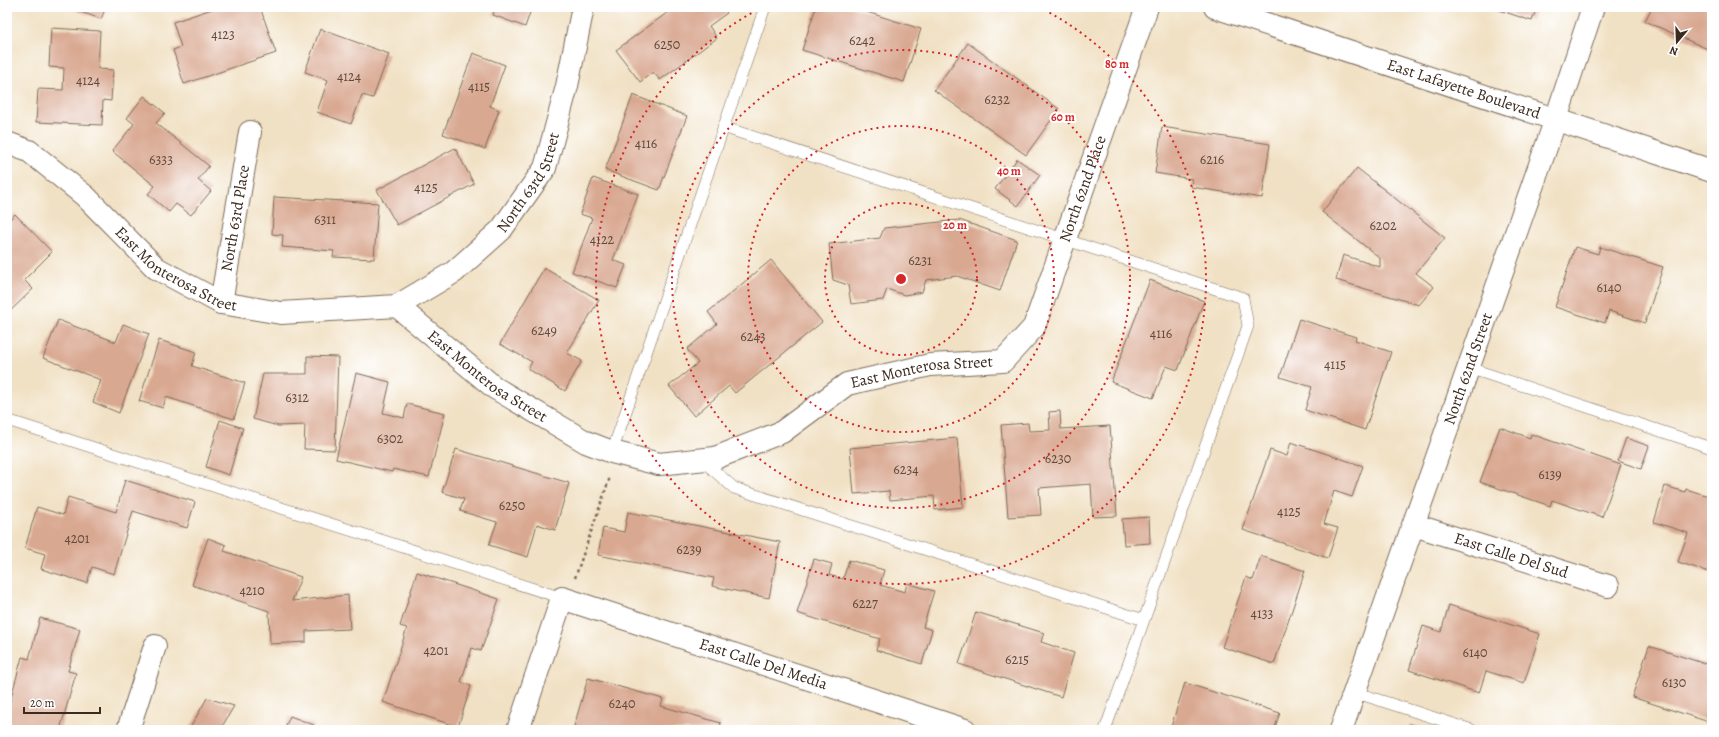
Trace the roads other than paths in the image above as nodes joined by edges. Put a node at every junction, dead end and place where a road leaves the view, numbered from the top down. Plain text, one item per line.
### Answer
1 (583, 7) edge
2 (765, 7) edge
3 (1147, 7) edge
4 (1215, 7) edge
5 (1592, 7) edge
6 (1556, 119) junction
7 (723, 127) junction
8 (250, 132) dead end
9 (7, 143) edge
10 (1712, 171) edge
11 (1066, 238) junction
12 (221, 303) junction
13 (397, 306) junction
14 (1003, 361) joint
15 (1469, 368) junction
16 (7, 420) edge
17 (1712, 448) edge
18 (615, 453) junction
19 (701, 459) junction
20 (1414, 525) junction
21 (1608, 586) dead end
22 (568, 600) junction
23 (1144, 620) junction
24 (155, 646) dead end
25 (1354, 692) junction
26 (128, 730) edge
27 (518, 730) edge
28 (965, 730) edge
29 (1105, 730) edge
30 (1341, 730) edge
31 (1472, 730) edge

1 - 13 street, North 63rd Street
2 - 7 lane
3 - 11 street, North 62nd Place
4 - 6 street, East Lafayette Boulevard
5 - 6 street, North 62nd Street
6 - 10 street, East Lafayette Boulevard
6 - 15 street, North 62nd Street
7 - 11 lane
7 - 18 lane
8 - 12 street, North 63rd Place
9 - 12 street, East Monterosa Street
11 - 14 street, North 62nd Place
11 - 23 lane
12 - 13 street, East Monterosa Street
13 - 18 street, East Monterosa Street
14 - 19 street, East Monterosa Street
15 - 17 lane
15 - 20 street, North 62nd Street
16 - 22 lane
18 - 19 street, East Monterosa Street
19 - 23 lane
20 - 21 street, East Calle Del Sud
20 - 25 street, North 62nd Street
22 - 27 street
22 - 28 street, East Calle Del Media
23 - 29 lane
24 - 26 street
25 - 30 street, North 62nd Street
25 - 31 lane

